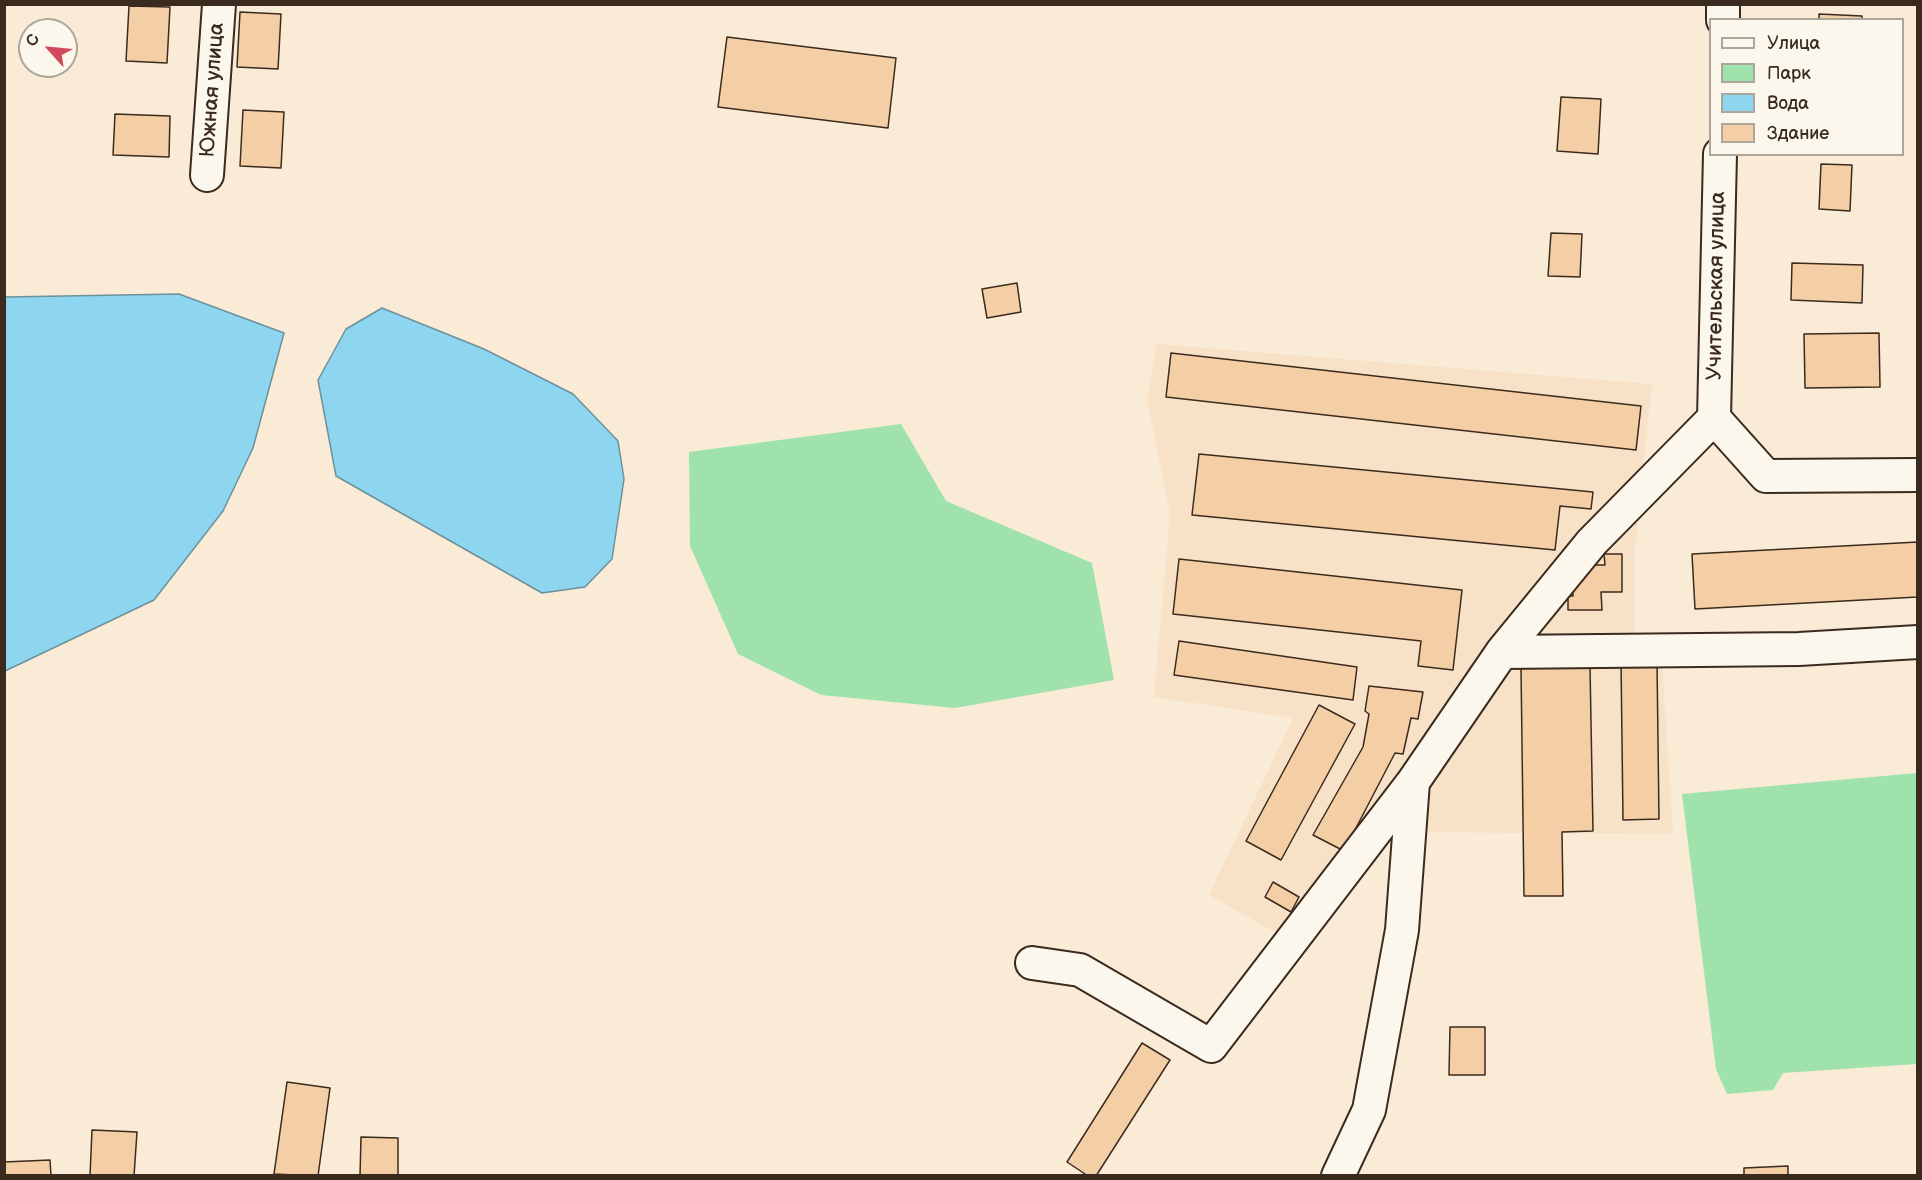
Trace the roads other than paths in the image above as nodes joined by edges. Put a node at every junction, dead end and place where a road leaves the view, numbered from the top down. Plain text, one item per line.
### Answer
1 (219, 4) edge
2 (1720, 156) edge
3 (207, 175) dead end
4 (1714, 418) junction
5 (1917, 475) edge
6 (1917, 642) edge
7 (1502, 652) junction
8 (1413, 782) junction
9 (1032, 963) dead end
10 (1338, 1176) edge

1 - 3 street, Южная улица
2 - 4 street, Учительская улица
4 - 5 street
4 - 7 street
6 - 7 street
7 - 8 street
8 - 9 street
8 - 10 street

